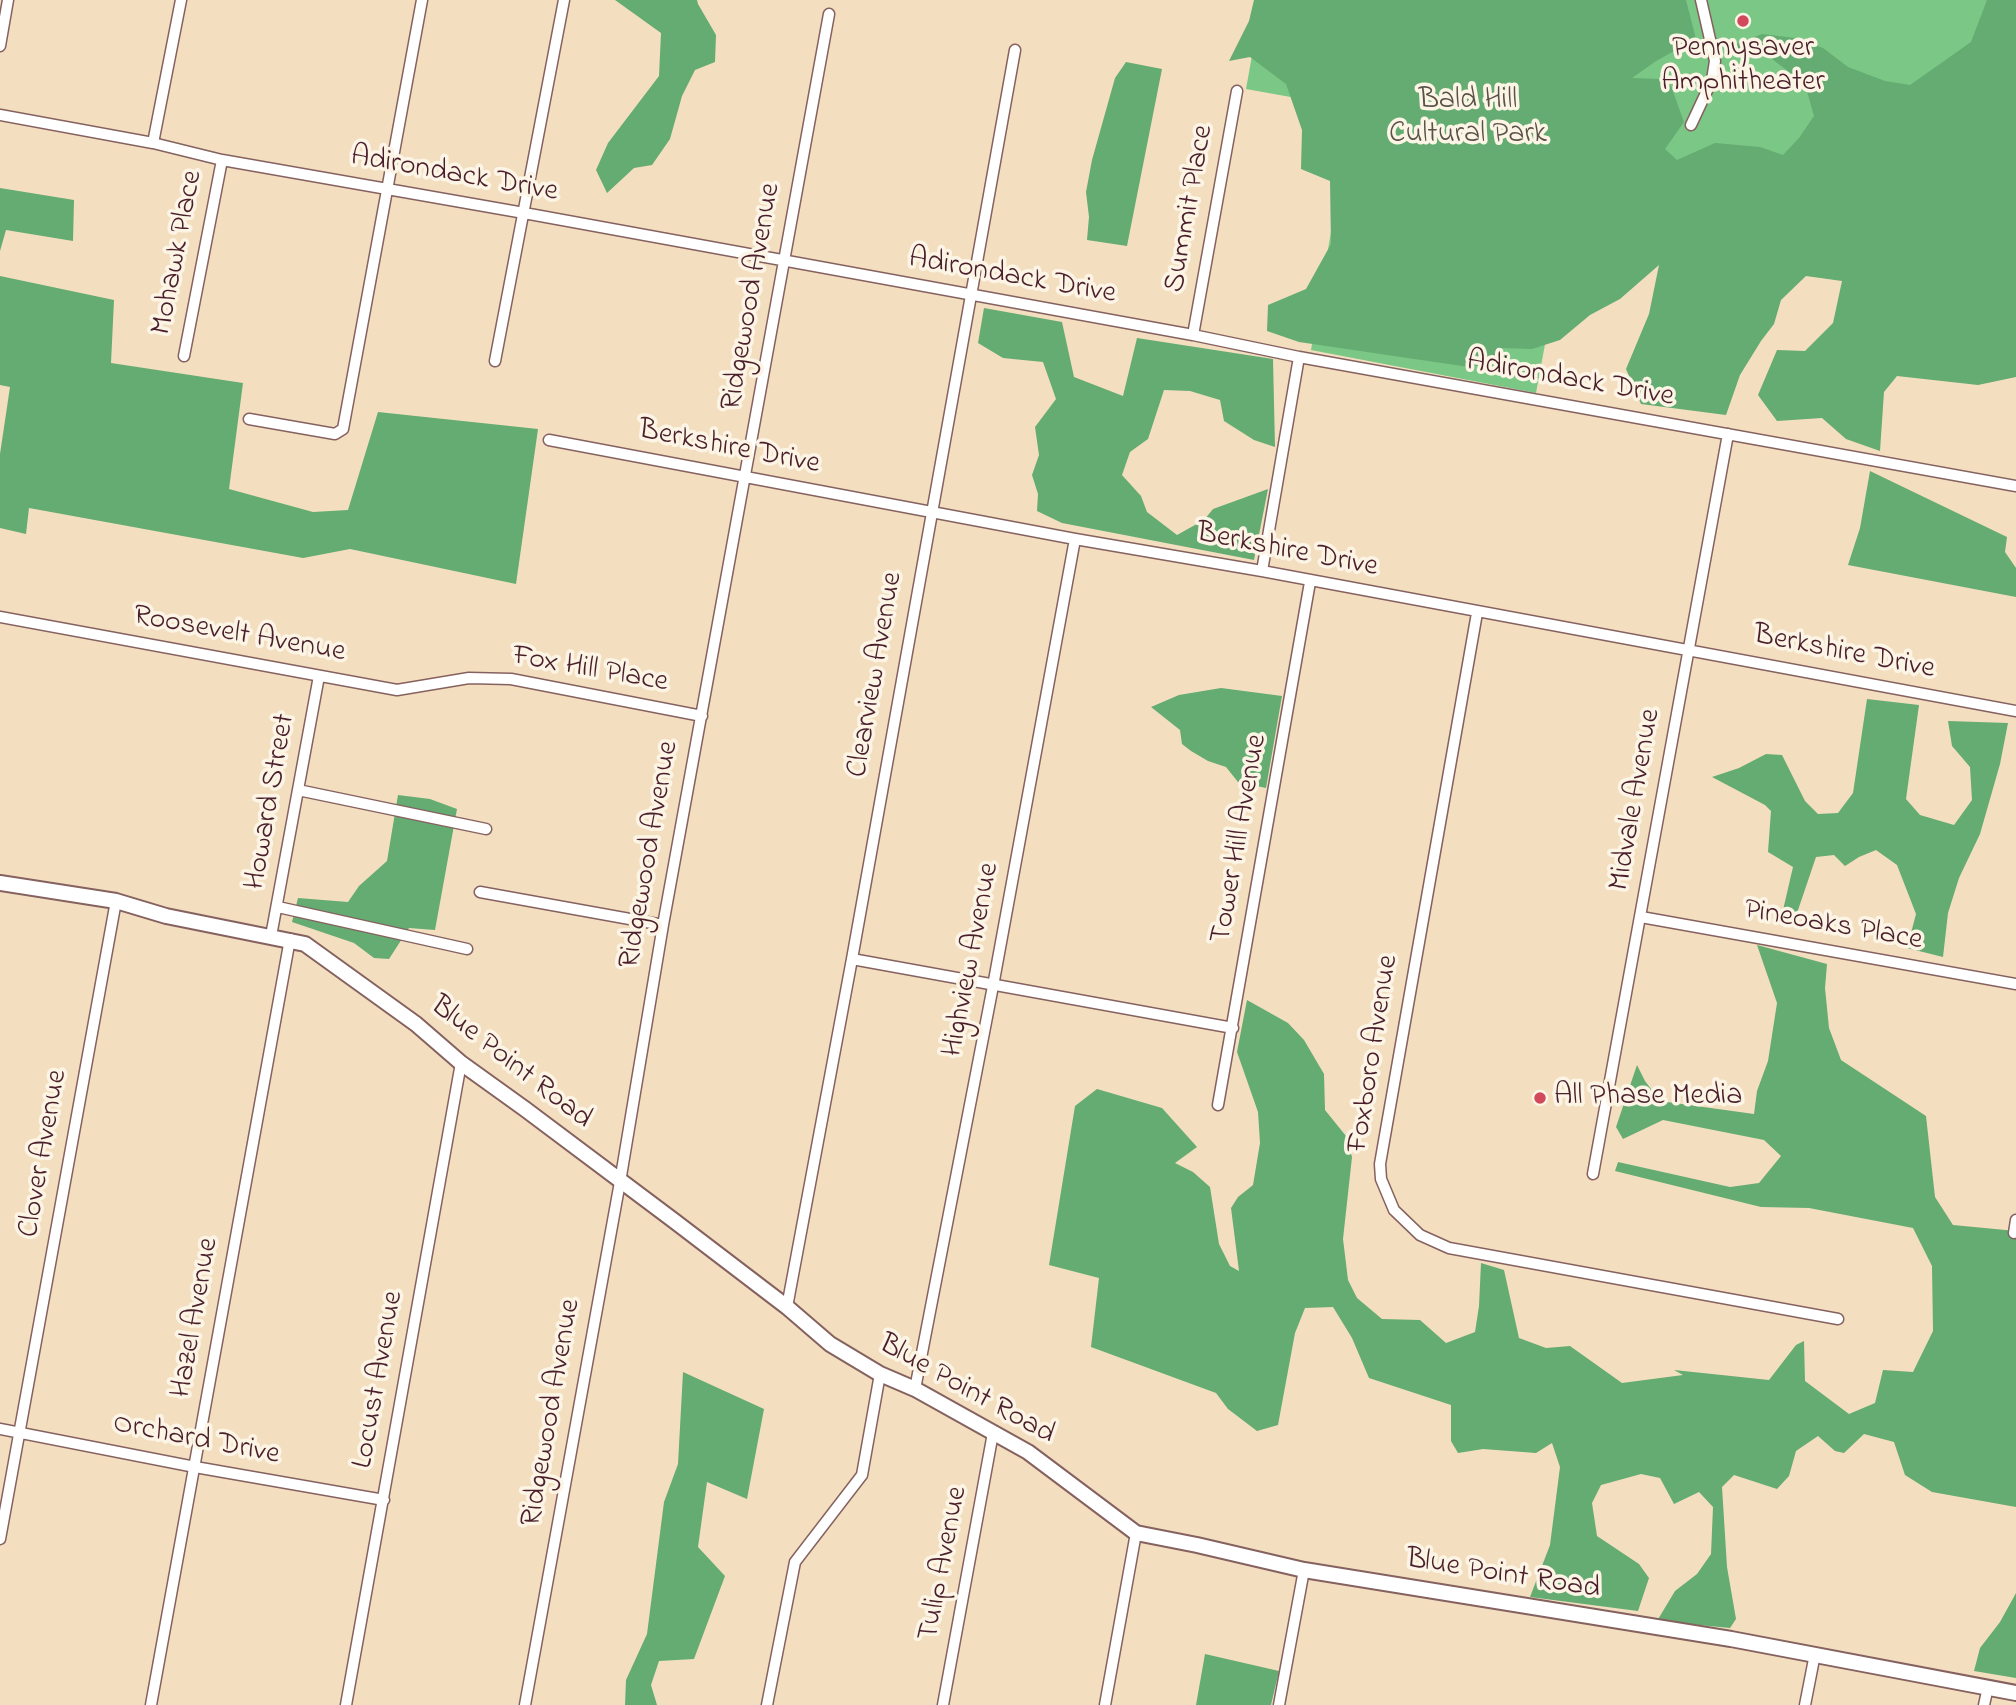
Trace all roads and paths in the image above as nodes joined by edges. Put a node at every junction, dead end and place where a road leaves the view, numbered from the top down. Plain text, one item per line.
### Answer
1 (8, 0) edge
2 (181, 0) edge
3 (422, 0) edge
4 (564, 0) edge
5 (1701, 0) edge
6 (829, 14) dead end
7 (0, 46) edge
8 (1015, 50) dead end
9 (1237, 91) dead end
10 (0, 116) edge
11 (1691, 125) dead end
12 (153, 143) junction
13 (222, 160) junction
14 (388, 188) junction
15 (524, 213) junction
16 (784, 261) junction
17 (970, 295) junction
18 (1193, 335) junction
19 (184, 356) dead end
20 (1300, 357) junction
21 (495, 361) dead end
22 (249, 419) dead end
23 (1728, 434) junction
24 (549, 440) dead end
25 (745, 477) junction
26 (2016, 486) edge
27 (930, 513) junction
28 (1075, 539) junction
29 (1262, 571) junction
30 (1310, 582) junction
31 (1477, 613) junction
32 (0, 617) edge
33 (1689, 649) junction
34 (319, 676) junction
35 (469, 678) joint
36 (2016, 711) edge
37 (702, 716) junction
38 (298, 790) junction
39 (486, 829) dead end
40 (0, 883) edge
41 (480, 892) dead end
42 (116, 901) junction
43 (278, 907) junction
44 (1641, 917) junction
45 (663, 925) junction
46 (271, 936) junction
47 (290, 939) junction
48 (467, 949) dead end
49 (852, 959) junction
50 (2016, 985) edge
51 (993, 986) junction
52 (1233, 1028) junction
53 (461, 1063) junction
54 (1218, 1105) dead end
55 (1593, 1174) dead end
56 (620, 1182) junction
57 (2016, 1220) edge
58 (2014, 1233) dead end
59 (787, 1307) junction
60 (1838, 1319) dead end
61 (880, 1374) junction
62 (915, 1389) junction
63 (0, 1429) edge
64 (19, 1432) junction
65 (993, 1433) junction
66 (195, 1467) junction
67 (384, 1500) junction
68 (1136, 1533) junction
69 (0, 1539) edge
70 (1304, 1570) junction
71 (1815, 1654) junction
72 (1988, 1687) junction
73 (2016, 1693) edge
74 (151, 1705) edge
75 (346, 1705) edge
76 (525, 1705) edge
77 (767, 1705) edge
78 (943, 1705) edge
79 (1105, 1705) edge
80 (1279, 1705) edge
81 (1805, 1705) edge
82 (1984, 1705) edge

1 - 7 street
2 - 12 street
3 - 14 street
4 - 15 street
5 - 11 street
6 - 16 street, Ridgewood Avenue
8 - 17 street, Clearview Avenue
9 - 18 street, Summit Place
10 - 12 street, Adirondack Drive
12 - 13 street, Adirondack Drive
13 - 14 street, Adirondack Drive
13 - 19 street, Mohawk Place
14 - 15 street, Adirondack Drive
14 - 22 street
15 - 16 street, Adirondack Drive
15 - 21 street
16 - 17 street, Adirondack Drive
16 - 25 street, Ridgewood Avenue
17 - 18 street, Adirondack Drive
17 - 27 street, Clearview Avenue
18 - 20 street, Adirondack Drive
20 - 23 street, Adirondack Drive
20 - 29 street
23 - 26 street, Adirondack Drive
23 - 33 street, Midvale Avenue
24 - 25 street, Berkshire Drive
25 - 27 street, Berkshire Drive
25 - 37 street, Ridgewood Avenue
27 - 28 street, Berkshire Drive
27 - 49 street, Clearview Avenue
28 - 29 street, Berkshire Drive
28 - 51 street, Highview Avenue
29 - 30 street, Berkshire Drive
30 - 31 street, Berkshire Drive
30 - 52 street, Tower Hill Avenue
31 - 33 street, Berkshire Drive
31 - 60 street, Foxboro Avenue
32 - 34 street, Roosevelt Avenue
33 - 36 street, Berkshire Drive
33 - 44 street, Midvale Avenue
34 - 35 street, Roosevelt Avenue
34 - 38 street, Howard Street
35 - 37 street, Fox Hill Place
37 - 45 street, Ridgewood Avenue
38 - 39 street
38 - 43 street, Howard Street
40 - 42 street, Blue Point Road
41 - 45 street
42 - 46 street, Blue Point Road
42 - 64 street, Clover Avenue
43 - 46 street, Howard Street
43 - 48 street
44 - 50 street, Pineoaks Place
44 - 55 street, Midvale Avenue
45 - 56 street, Ridgewood Avenue
46 - 47 street, Blue Point Road
47 - 53 street, Blue Point Road
47 - 66 street, Hazel Avenue
49 - 51 street
49 - 59 street, Clearview Avenue
51 - 52 street
51 - 62 street, Highview Avenue
52 - 54 street, Tower Hill Avenue
53 - 56 street, Blue Point Road
53 - 67 street, Locust Avenue
56 - 59 street, Blue Point Road
56 - 76 street, Ridgewood Avenue
57 - 58 street
59 - 61 street, Blue Point Road
61 - 62 street, Blue Point Road
61 - 77 street
62 - 65 street, Blue Point Road
63 - 64 street, Orchard Drive
64 - 66 street, Orchard Drive
64 - 69 street, Clover Avenue
65 - 68 street, Blue Point Road
65 - 78 street, Tulip Avenue
66 - 67 street, Orchard Drive
66 - 74 street, Hazel Avenue
67 - 75 street, Locust Avenue
68 - 70 street, Blue Point Road
68 - 79 street
70 - 71 street, Blue Point Road
70 - 80 street
71 - 72 street, Blue Point Road
71 - 81 street
72 - 73 street, Blue Point Road
72 - 82 street

